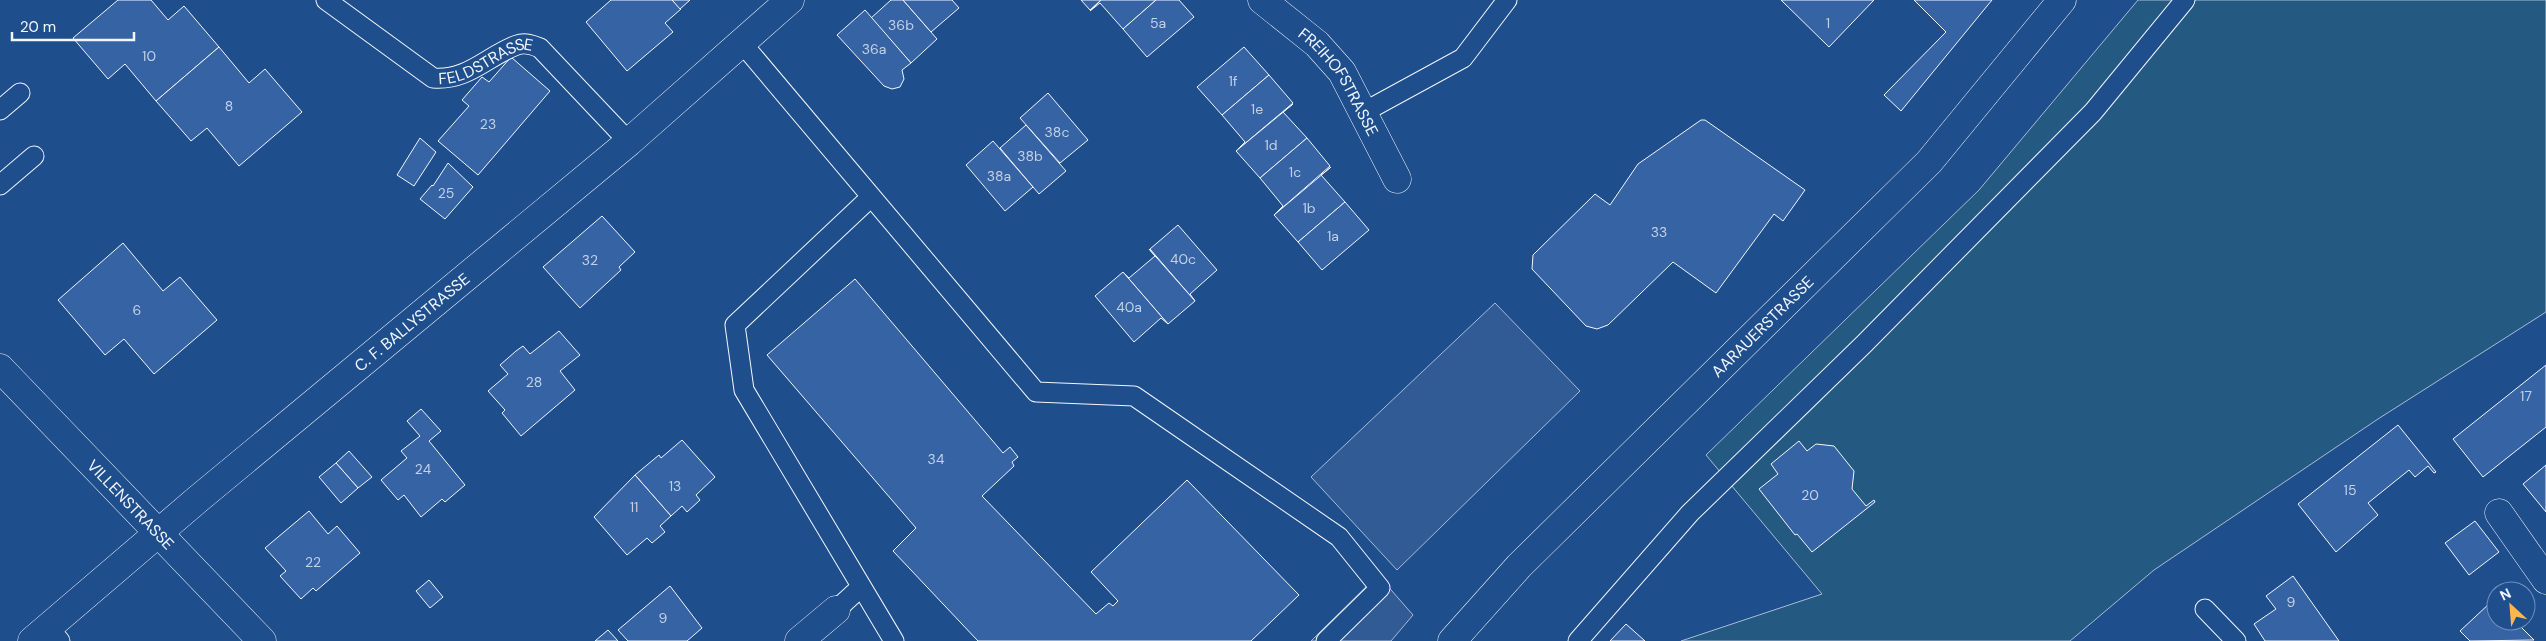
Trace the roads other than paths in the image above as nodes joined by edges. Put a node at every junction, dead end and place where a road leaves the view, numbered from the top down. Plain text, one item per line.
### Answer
1 (326, 0) edge
2 (790, 0) edge
3 (1262, 0) edge
4 (1507, 0) edge
5 (2062, 0) edge
6 (2185, 0) edge
7 (741, 42) junction
8 (20, 93) dead end
9 (0, 110) edge
10 (1364, 112) junction
11 (628, 142) junction
12 (34, 156) dead end
13 (1397, 179) dead end
14 (0, 185) edge
15 (871, 196) junction
16 (0, 368) edge
17 (2499, 513) dead end
18 (159, 532) junction
19 (2546, 580) edge
20 (861, 586) junction
21 (2205, 609) dead end
22 (836, 610) joint
23 (47, 636) edge
24 (262, 641) edge
25 (799, 641) edge
26 (894, 641) edge
27 (1326, 641) edge
28 (1452, 641) edge
29 (1578, 641) edge
30 (2236, 641) edge

1 - 11 lane, FELDSTRASSE
2 - 7 street, C. F. BALLYSTRASSE
3 - 10 street, FREIHOFSTRASSE
4 - 10 lane
5 - 28 street, AARAUERSTRASSE
6 - 29 lane
7 - 11 street, C. F. BALLYSTRASSE
7 - 15 lane
8 - 9 lane
10 - 13 street, FREIHOFSTRASSE
11 - 18 street, C. F. BALLYSTRASSE
12 - 14 lane
15 - 20 lane
15 - 27 lane
16 - 18 street, VILLENSTRASSE
17 - 19 street
18 - 23 street, C. F. BALLYSTRASSE
18 - 24 street, VILLENSTRASSE
20 - 22 lane
20 - 26 lane
21 - 30 lane
22 - 25 street

